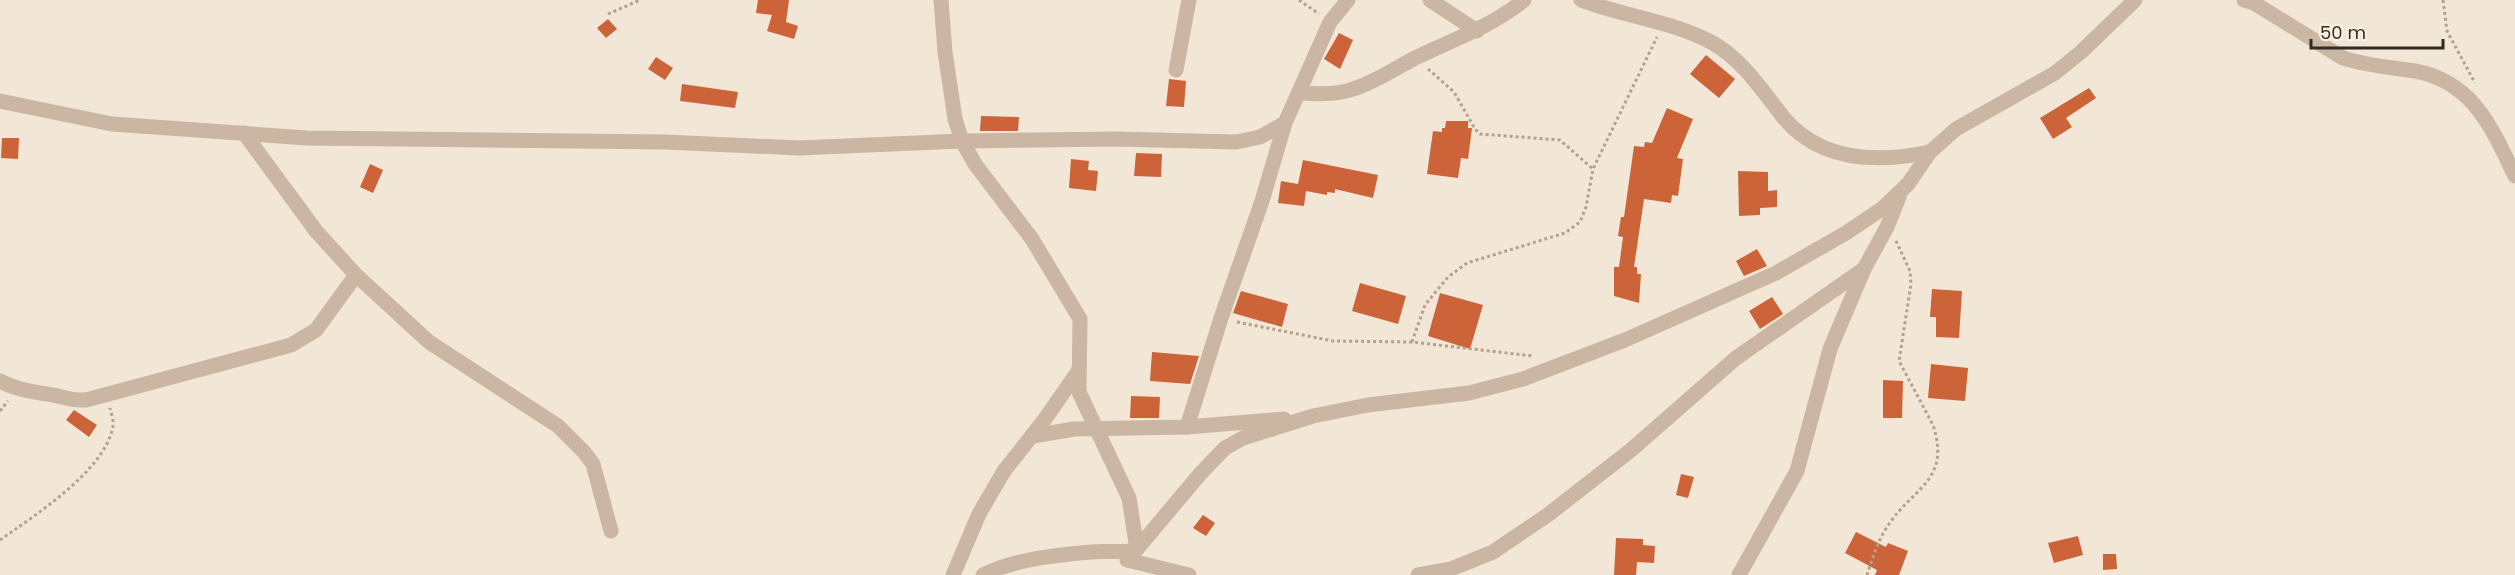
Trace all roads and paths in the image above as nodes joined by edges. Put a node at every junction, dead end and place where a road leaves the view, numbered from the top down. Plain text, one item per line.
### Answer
1 (640, 0) edge
2 (941, 0) edge
3 (1189, 0) edge
4 (1299, 0) edge
5 (1348, 0) edge
6 (1430, 0) edge
7 (1524, 0) edge
8 (1581, 0) edge
9 (2244, 0) edge
10 (2444, 0) edge
11 (2132, 1) edge
12 (608, 14) dead end
13 (1330, 22) junction
14 (1663, 25) junction
15 (1477, 31) junction
16 (1414, 59) junction
17 (1176, 70) dead end
18 (1299, 93) junction
19 (0, 101) edge
20 (2479, 108) junction
21 (1285, 123) junction
22 (244, 133) junction
23 (962, 141) junction
24 (1930, 152) junction
25 (1593, 170) junction
26 (2515, 176) edge
27 (1902, 191) junction
28 (1887, 227) junction
29 (1864, 269) junction
30 (356, 274) junction
31 (1221, 318) junction
32 (1412, 342) junction
33 (1536, 357) dead end
34 (1079, 370) junction
35 (0, 381) edge
36 (108, 394) junction
37 (1313, 416) junction
38 (1187, 427) junction
39 (1097, 428) junction
40 (1033, 436) junction
41 (611, 531) dead end
42 (0, 540) edge
43 (1756, 543) junction
44 (1129, 559) edge
45 (1450, 572) edge
46 (953, 575) edge
47 (983, 575) edge
48 (1189, 575) edge
49 (1418, 575) edge
50 (1739, 575) edge
51 (1752, 575) edge
52 (1867, 575) edge

1 - 12 path
2 - 23 street
3 - 17 street
4 - 13 path
5 - 13 street
6 - 15 street
7 - 15 street
8 - 14 street
9 - 20 street
10 - 20 path
11 - 24 street
13 - 18 street
14 - 24 street
14 - 25 path
15 - 16 street
16 - 18 street
16 - 25 path
18 - 21 street
19 - 22 street
20 - 26 street
21 - 23 street
21 - 31 street
22 - 23 street
22 - 30 street
23 - 34 street
24 - 27 street
25 - 32 path
27 - 28 street
27 - 37 street
28 - 29 street
28 - 52 path
29 - 43 street
29 - 45 street
30 - 36 street
30 - 41 street
31 - 32 path
31 - 38 street
32 - 33 path
34 - 39 street
34 - 40 street
35 - 36 street
36 - 42 path
37 - 38 street
37 - 44 street
38 - 39 street
39 - 40 street
39 - 44 street
40 - 46 street
43 - 50 street
43 - 51 street
44 - 47 street
44 - 48 street
45 - 49 street

